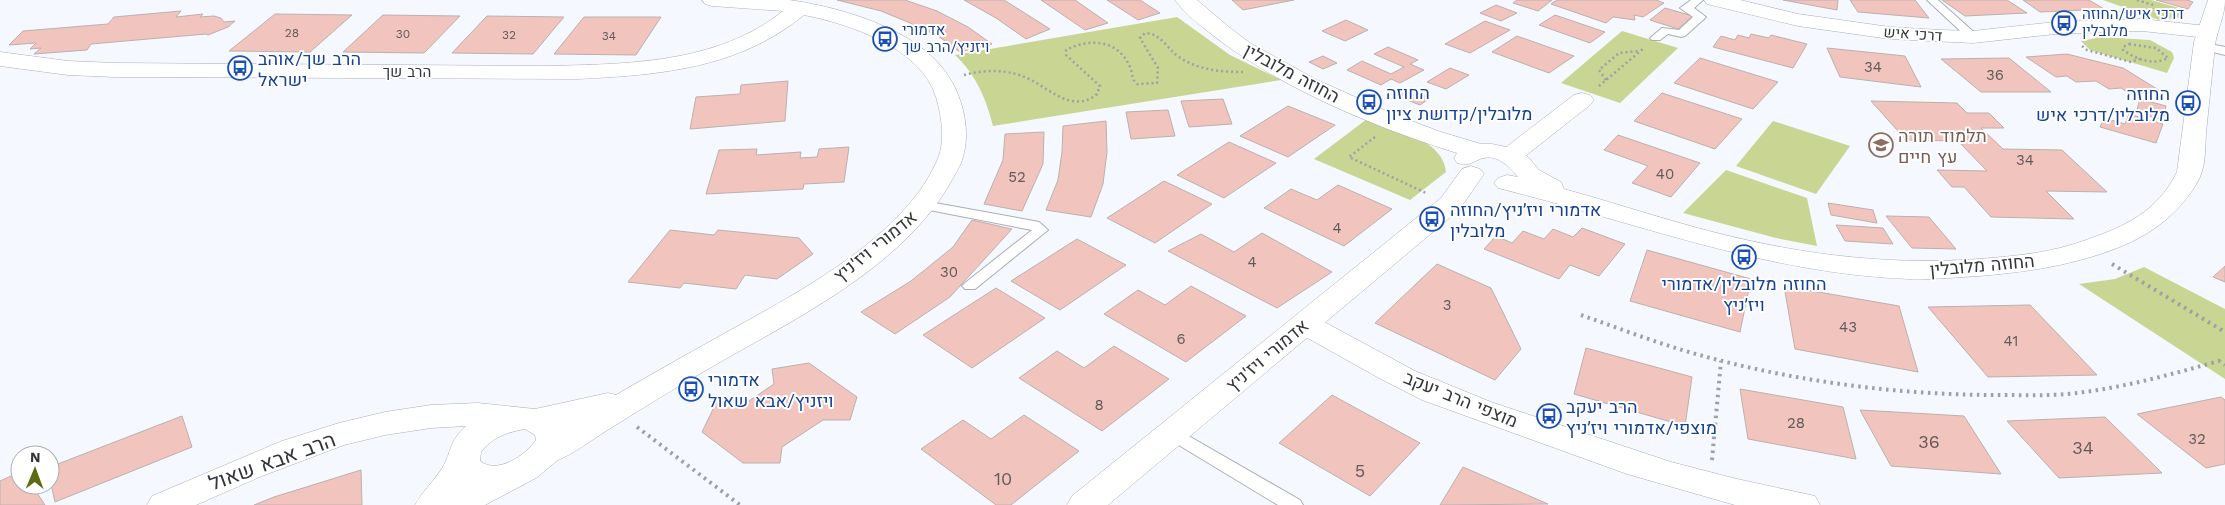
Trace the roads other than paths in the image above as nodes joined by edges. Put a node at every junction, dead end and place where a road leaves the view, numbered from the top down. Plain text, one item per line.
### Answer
1 (714, 0) edge
2 (1185, 0) edge
3 (1698, 0) edge
4 (1714, 0) edge
5 (1932, 0) edge
6 (2218, 0) edge
7 (800, 8) junction
8 (1972, 36) junction
9 (1656, 38) road end
10 (2210, 43) edge
11 (0, 59) edge
12 (1582, 100) road end
13 (1473, 163) junction
14 (1509, 173) junction
15 (1450, 204) junction
16 (924, 205) junction
17 (970, 286) dead end
18 (1305, 324) junction
19 (646, 392) junction
20 (531, 419) junction
21 (381, 425) junction
22 (1173, 433) junction
23 (548, 451) junction
24 (464, 455) junction
25 (513, 475) junction
26 (164, 505) edge
27 (432, 505) edge
28 (454, 505) edge
29 (1084, 505) edge
30 (1293, 505) edge
31 (1803, 505) edge

1 - 7 street, אדמורי ויז'ניץ
2 - 13 street, החוזה מלובלין
3 - 9 lane
4 - 8 street, דרכי איש
5 - 8 lane
6 - 10 street, החוזה מלובלין
7 - 11 street, הרב שך
7 - 16 street, אדמורי ויז'ניץ
8 - 10 street, דרכי איש
10 - 14 street, החוזה מלובלין
12 - 14 street, אדמורי ויז'ניץ
13 - 14 street, החוזה מלובלין
13 - 15 street, אדמורי ויז'ניץ
14 - 15 street, אדמורי ויז'ניץ
15 - 18 street, אדמורי ויז'ניץ
16 - 17 lane
16 - 19 street, אדמורי ויז'ניץ
18 - 22 street, אדמורי ויז'ניץ
18 - 31 street, מוצפי הרב יעקב
19 - 20 street, אדמורי ויז'ניץ
19 - 23 street, אדמורי ויז'ניץ
20 - 21 street, הרב אבא שאול
20 - 23 street
20 - 24 street
21 - 24 street, הרב אבא שאול
21 - 26 street, הרב אבא שאול
22 - 29 street, אדמורי ויז'ניץ
22 - 30 lane
23 - 25 street
24 - 25 street
24 - 27 street
25 - 28 street

